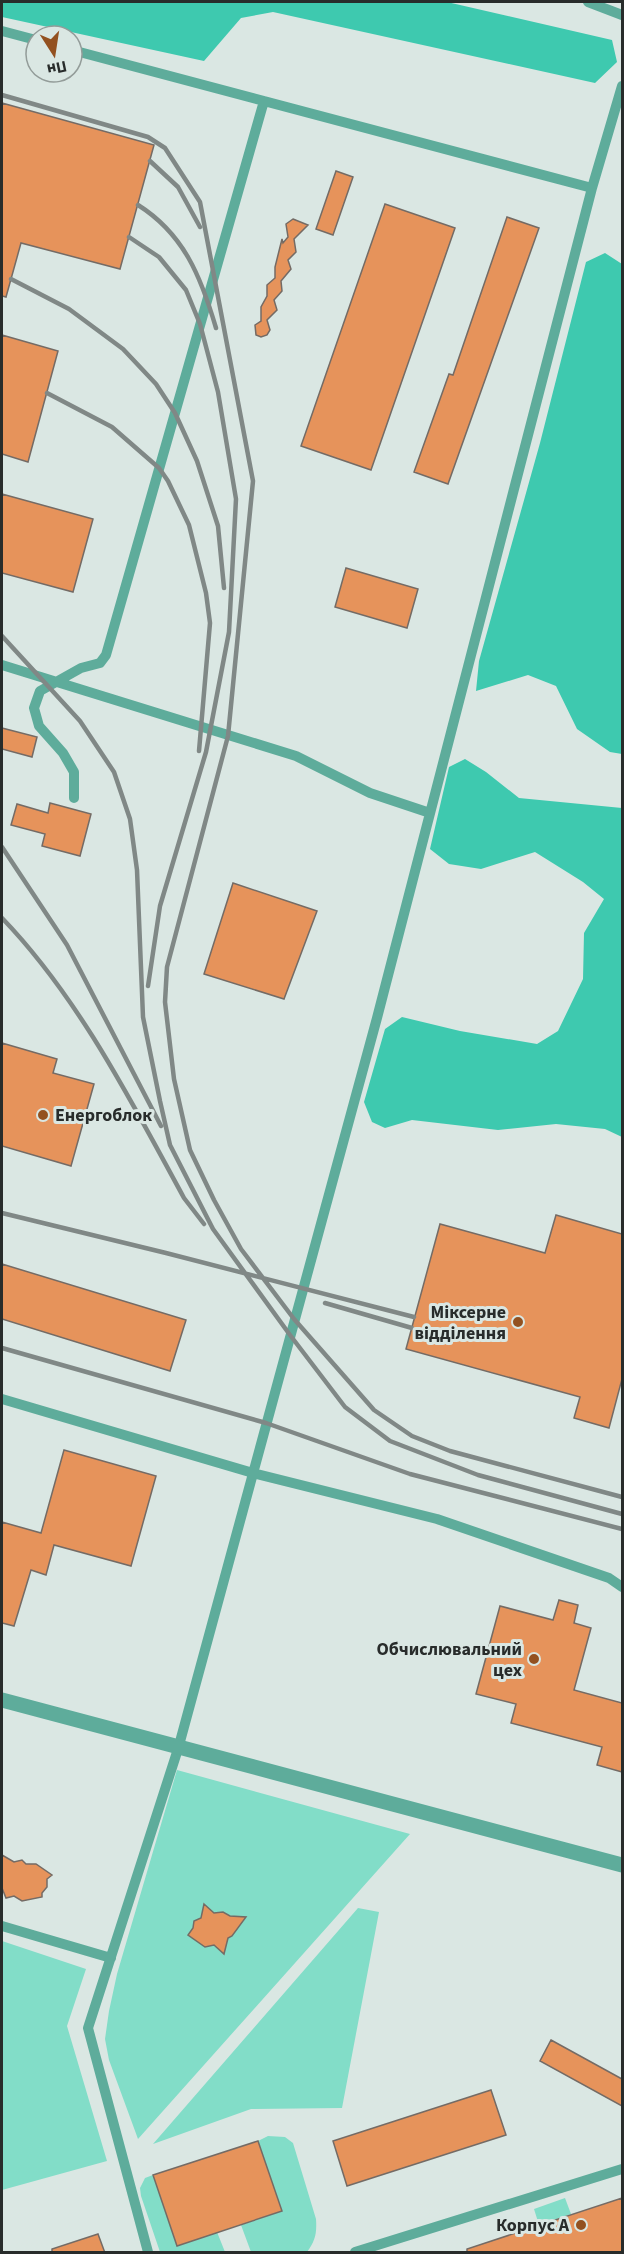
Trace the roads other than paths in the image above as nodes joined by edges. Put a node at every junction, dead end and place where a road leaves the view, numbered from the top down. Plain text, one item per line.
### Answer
1 (588, 2) edge
2 (622, 15) edge
3 (2, 31) edge
4 (24, 37) edge
5 (84, 53) edge
6 (622, 86) edge
7 (264, 101) junction
8 (592, 188) junction
9 (2, 665) edge
10 (56, 682) junction
11 (74, 798) dead end
12 (430, 813) junction
13 (2, 1399) edge
14 (253, 1473) junction
15 (622, 1587) edge
16 (2, 1700) edge
17 (178, 1749) junction
18 (622, 1865) edge
19 (2, 1926) edge
20 (111, 1958) junction
21 (622, 2169) edge
22 (148, 2253) edge
23 (355, 2253) edge

1 - 2 lane
3 - 4 lane
5 - 7 lane
6 - 8 lane
7 - 8 lane
7 - 10 lane
8 - 12 lane
9 - 10 lane
10 - 11 lane
10 - 12 lane
12 - 14 lane
13 - 14 lane
14 - 15 lane
14 - 17 lane
16 - 17 street
17 - 18 street
17 - 20 lane
19 - 20 lane
20 - 22 lane
21 - 23 lane

